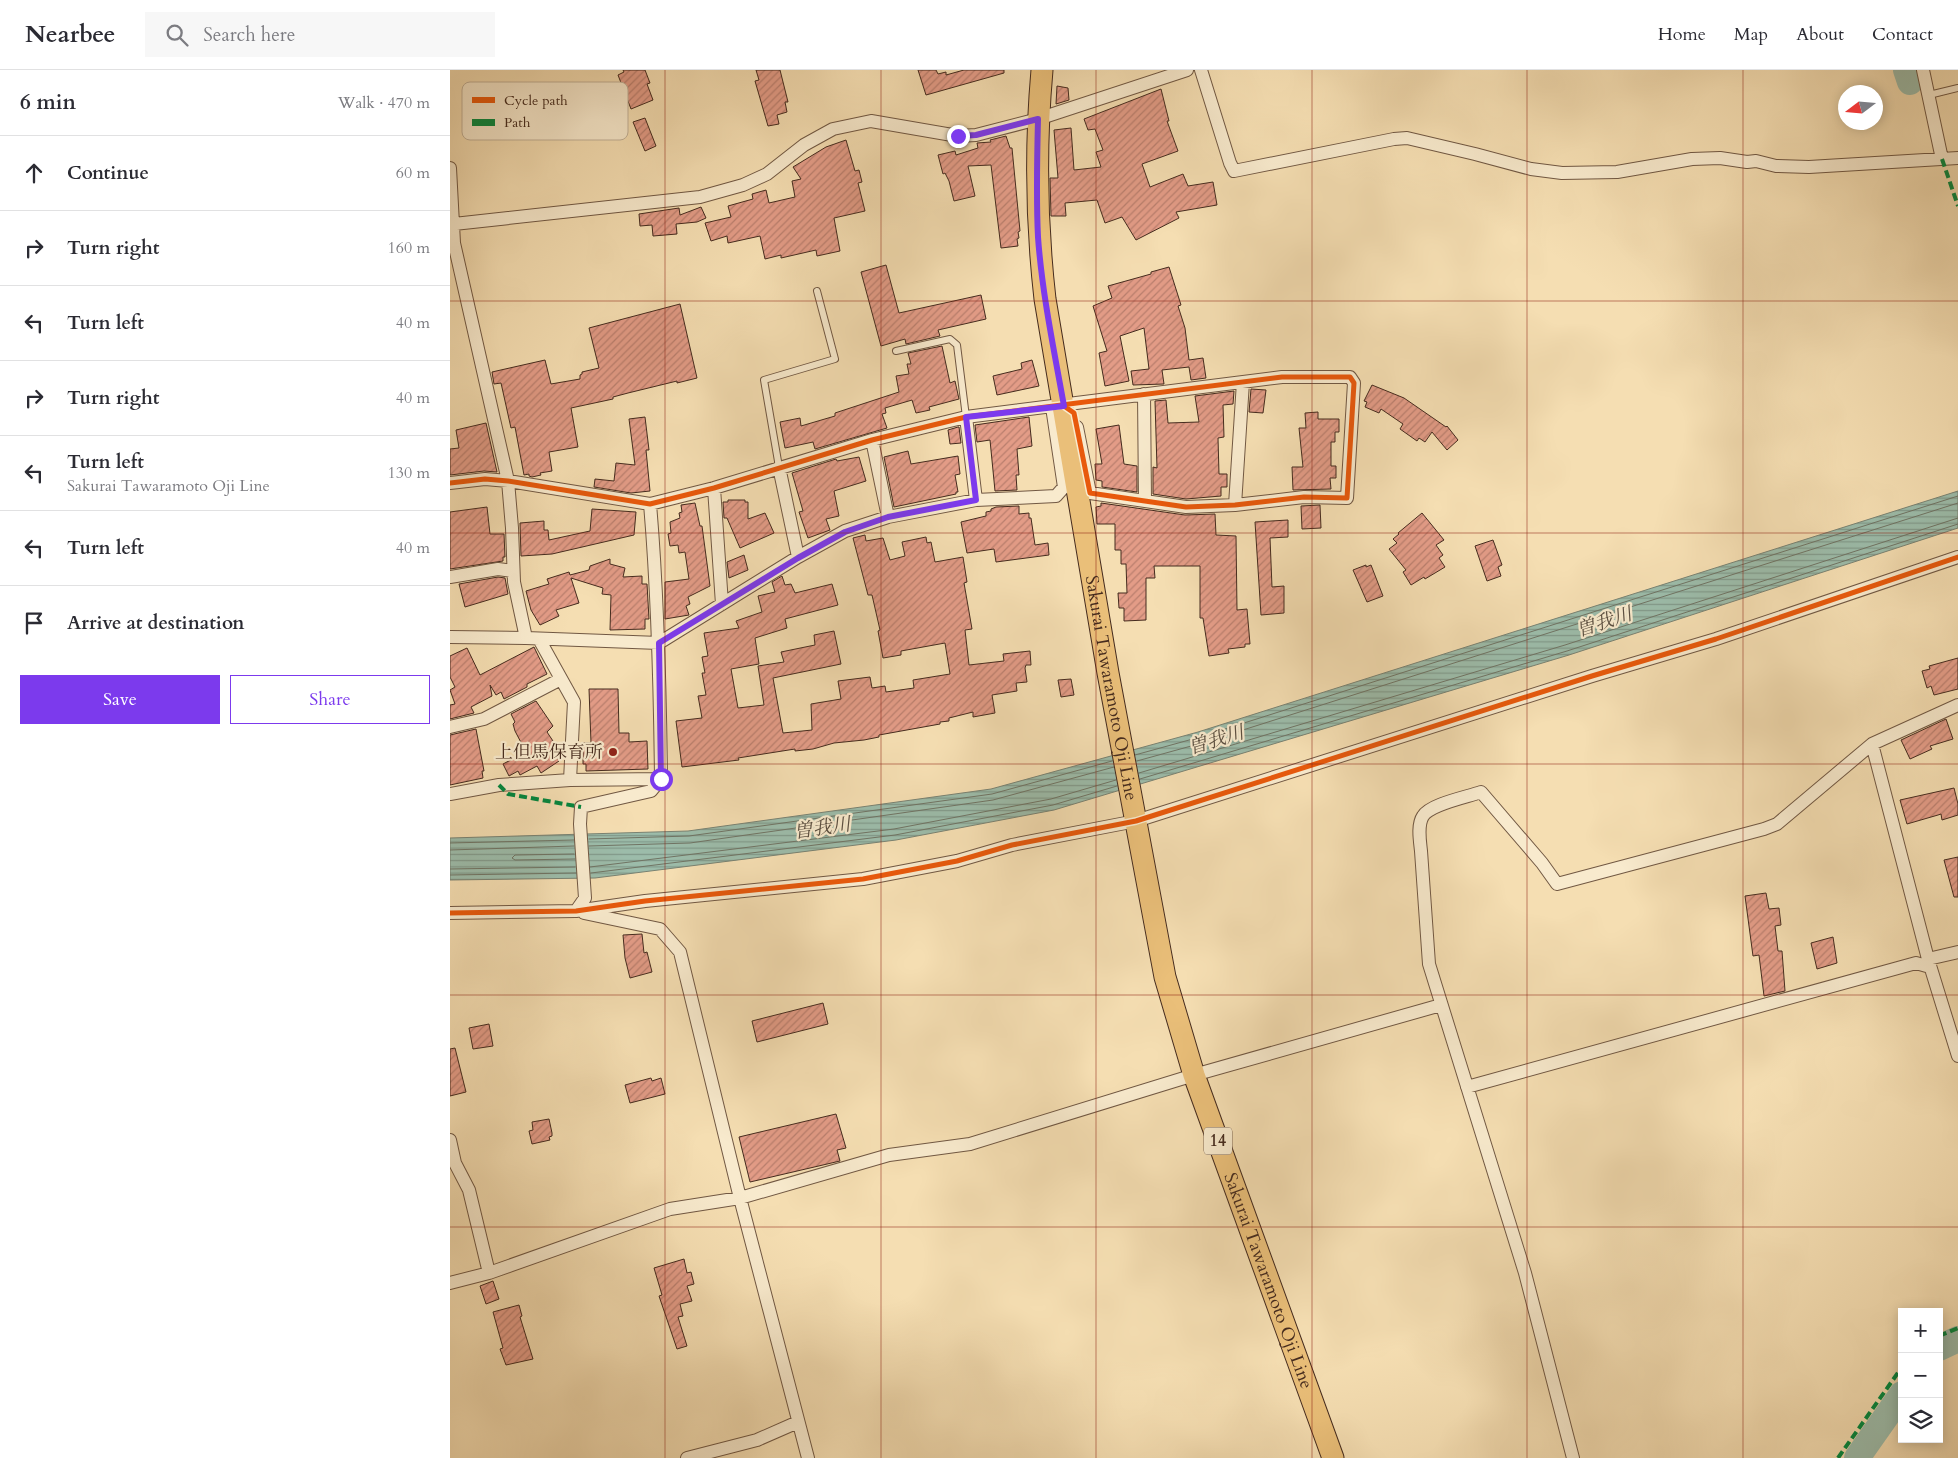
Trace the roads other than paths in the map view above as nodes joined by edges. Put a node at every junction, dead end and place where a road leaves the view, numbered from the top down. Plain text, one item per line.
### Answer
1 (1042, 70) edge
2 (1187, 70) edge
3 (1200, 70) edge
4 (1923, 70) edge
5 (1958, 88) edge
6 (1929, 95) junction
7 (1038, 119) junction
8 (1958, 158) edge
9 (1942, 159) junction
10 (450, 168) edge
11 (454, 224) junction
12 (817, 291) dead end
13 (896, 351) dead end
14 (1244, 382) junction
15 (1144, 394) junction
16 (1058, 406) junction
17 (966, 417) junction
18 (872, 440) junction
19 (780, 467) junction
20 (508, 481) junction
21 (450, 483) edge
22 (714, 488) junction
23 (976, 500) junction
24 (1145, 501) junction
25 (650, 504) junction
26 (1235, 505) junction
27 (888, 517) junction
28 (1958, 557) edge
29 (798, 558) junction
30 (513, 571) junction
31 (450, 577) edge
32 (722, 604) junction
33 (450, 637) edge
34 (532, 638) junction
35 (659, 643) junction
36 (561, 679) junction
37 (1958, 705) edge
38 (450, 727) edge
39 (1872, 744) junction
40 (661, 779) junction
41 (570, 780) junction
42 (450, 794) edge
43 (1136, 818) junction
44 (576, 911) junction
45 (450, 913) edge
46 (1958, 952) edge
47 (1929, 964) junction
48 (1441, 1006) junction
49 (1958, 1056) edge
50 (1194, 1075) junction
51 (1468, 1088) junction
52 (450, 1140) edge
53 (740, 1198) junction
54 (488, 1273) junction
55 (450, 1284) edge
56 (798, 1422) junction
57 (687, 1458) edge
58 (808, 1458) edge
59 (1333, 1458) edge
60 (1573, 1458) edge

1 - 7 main road, Sakurai Tawaramoto Oji Line / 14
2 - 7 street
3 - 9 street
4 - 6 street
5 - 6 lane
6 - 9 street
7 - 11 street
7 - 16 main road, Sakurai Tawaramoto Oji Line / 14
8 - 9 street
10 - 11 street
11 - 20 street
12 - 19 lane
13 - 17 lane
14 - 15 street
14 - 26 street
14 - 26 street
15 - 16 street
15 - 24 street
16 - 17 street
16 - 23 street
16 - 24 street
16 - 43 main road, Sakurai Tawaramoto Oji Line / 14
17 - 18 street
17 - 23 street
18 - 19 street
18 - 27 street
19 - 22 street
19 - 29 street
20 - 21 street
20 - 25 street
20 - 30 street
22 - 25 street
22 - 32 street
23 - 27 street
24 - 26 street
25 - 35 street
27 - 29 street
28 - 43 street
29 - 32 street
30 - 31 street
30 - 34 street
32 - 35 street
33 - 34 street
34 - 35 street
34 - 36 street
35 - 40 street
36 - 38 street
36 - 41 street
37 - 39 street
39 - 47 street
39 - 48 street
40 - 41 street
40 - 44 street
41 - 42 street
43 - 44 street
43 - 50 main road, Sakurai Tawaramoto Oji Line / 14
44 - 45 street
44 - 53 street
46 - 47 street
47 - 49 street
47 - 51 street
48 - 50 street
48 - 51 street
50 - 53 street
50 - 59 main road, Sakurai Tawaramoto Oji Line / 14
51 - 60 street
52 - 54 street
53 - 54 street
53 - 56 street
54 - 55 street
56 - 57 street
56 - 58 street

